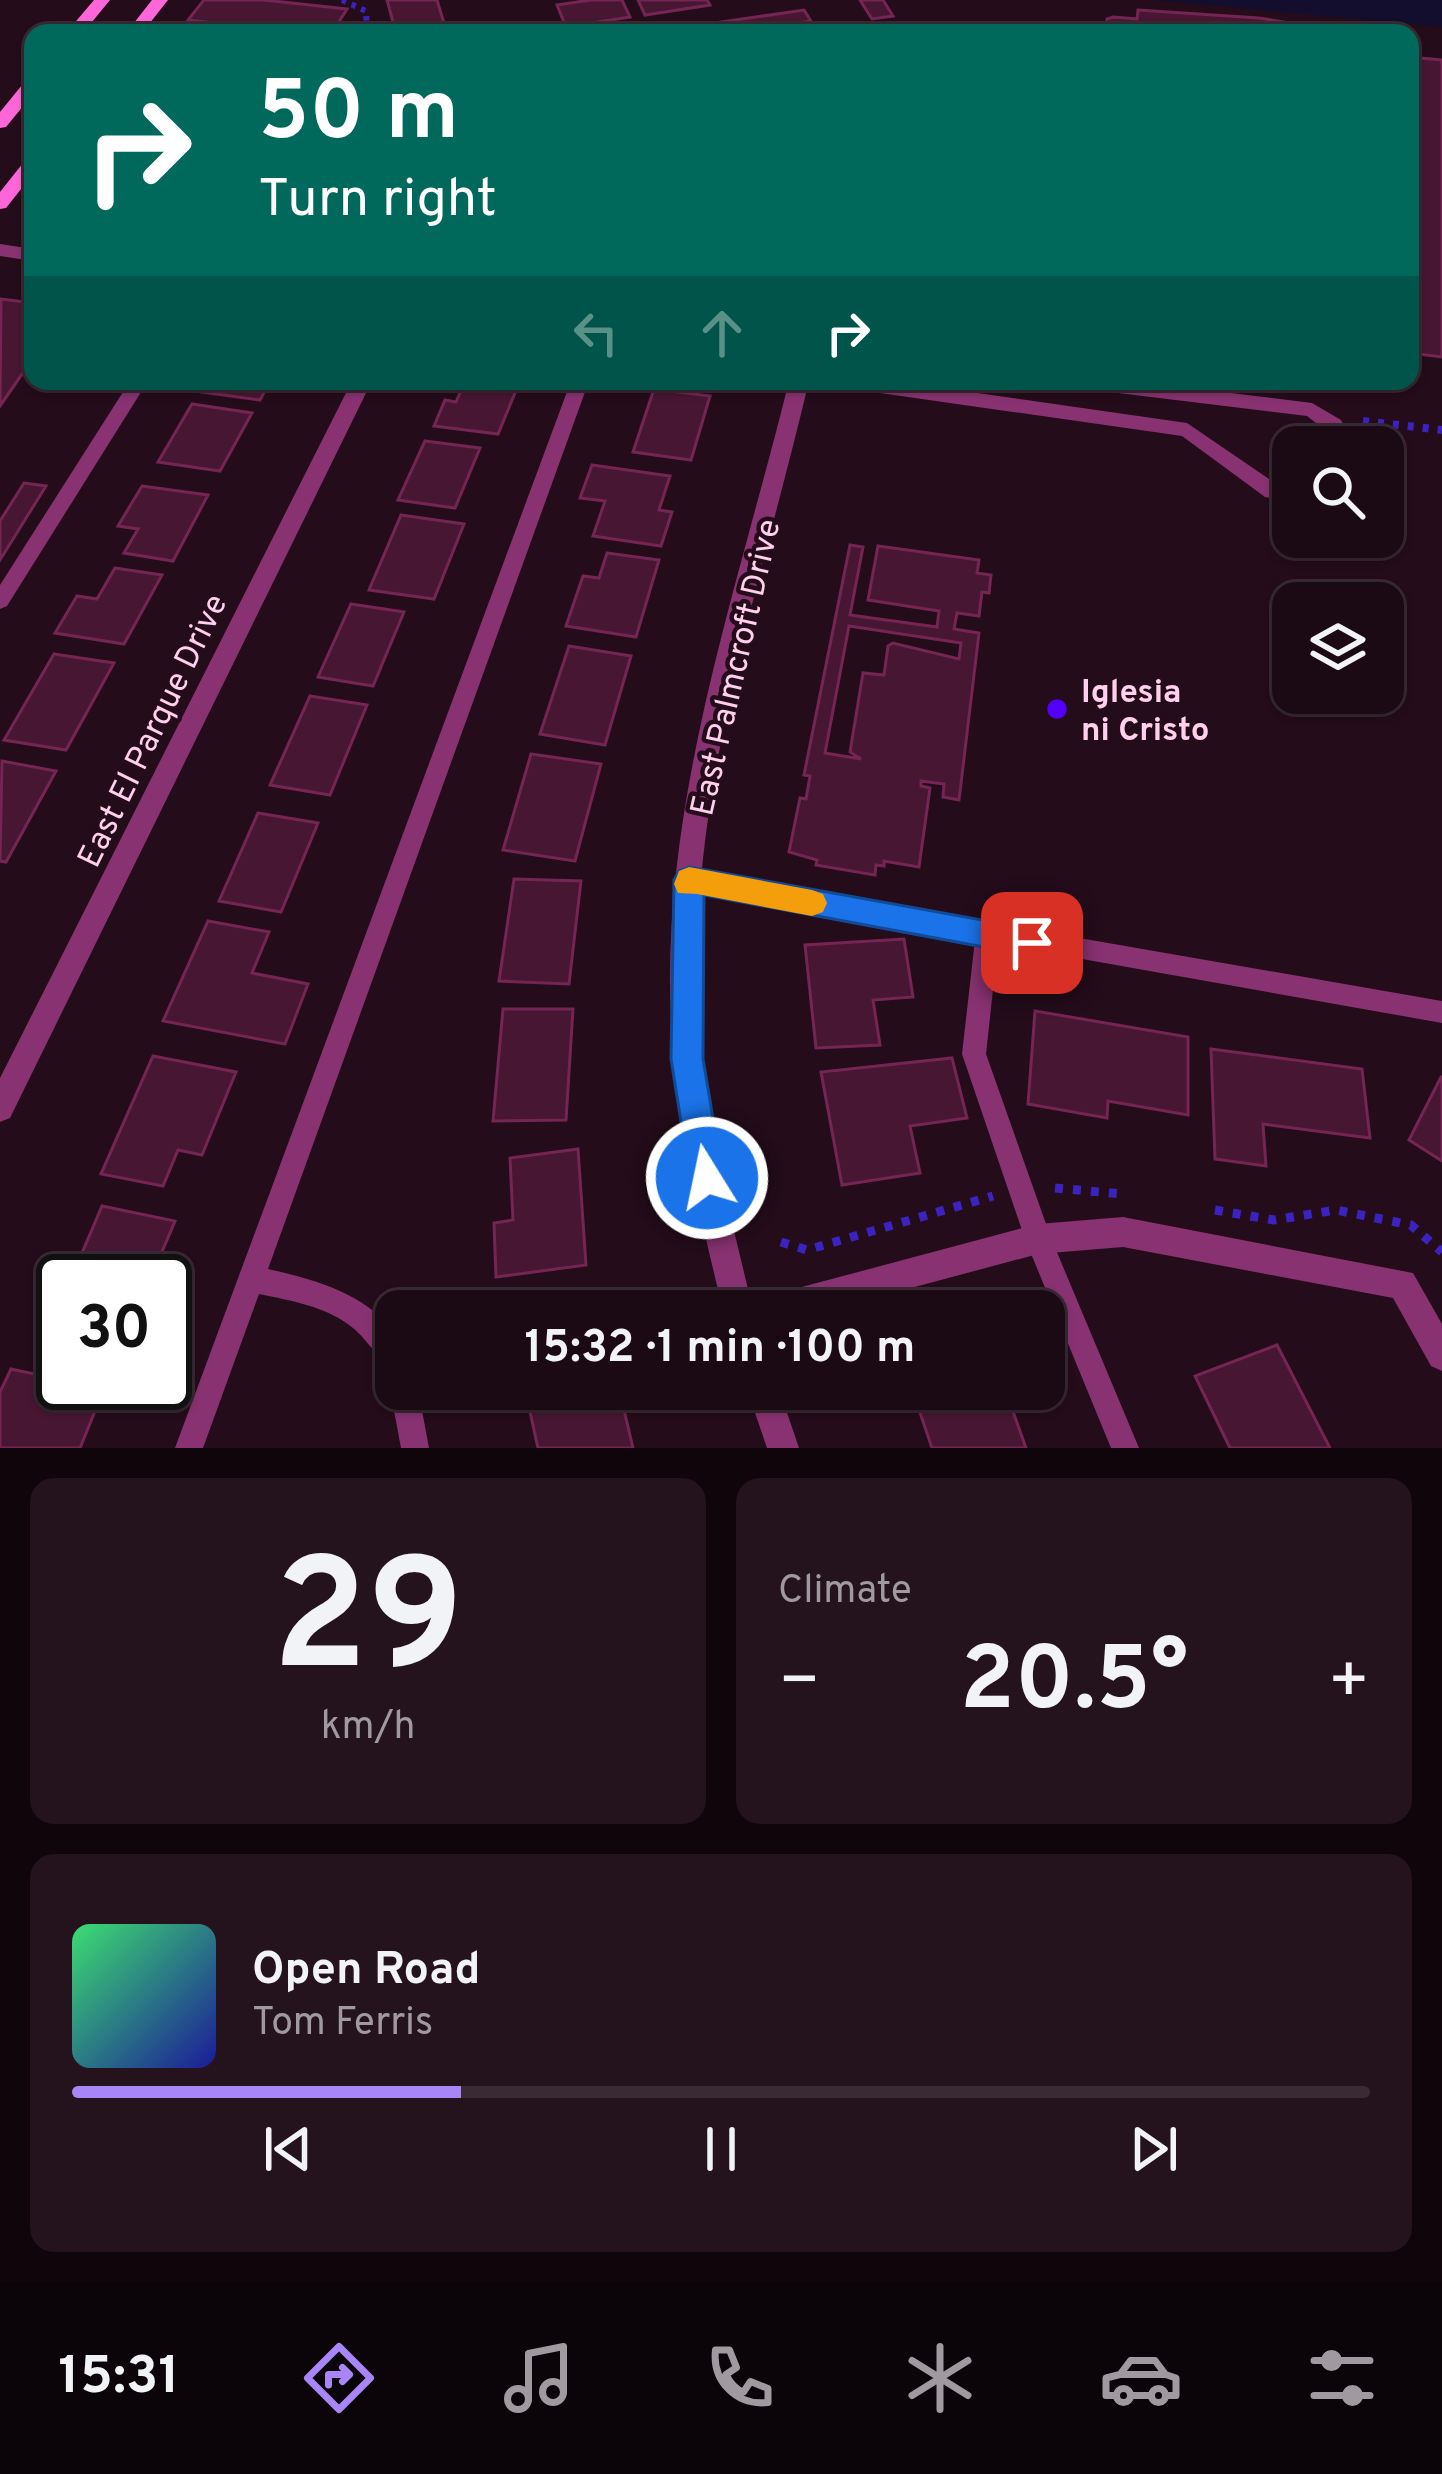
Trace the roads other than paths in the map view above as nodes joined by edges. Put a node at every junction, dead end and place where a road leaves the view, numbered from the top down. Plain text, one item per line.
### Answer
1 (102, 0) edge
2 (160, 0) edge
3 (82, 24) edge
4 (141, 24) edge
5 (24, 94) edge
6 (0, 123) edge
7 (24, 173) edge
8 (0, 204) edge
9 (133, 390) edge
10 (358, 390) edge
11 (577, 390) edge
12 (798, 390) edge
13 (908, 390) edge
14 (1150, 390) edge
15 (1334, 426) edge
16 (1272, 490) edge
17 (0, 601) edge
18 (689, 880) junction
19 (987, 935) junction
20 (1442, 1012) edge
21 (0, 1108) edge
22 (1038, 1240) junction
23 (252, 1279) junction
24 (733, 1290) edge
25 (848, 1290) edge
26 (375, 1326) edge
27 (1442, 1355) edge
28 (408, 1410) edge
29 (771, 1410) edge
30 (189, 1448) edge
31 (415, 1448) edge
32 (783, 1448) edge
33 (1125, 1448) edge

1 - 3 main road
2 - 4 main road
5 - 6 main road
7 - 8 main road
9 - 17 lane
10 - 21 street, East El Parque Drive
11 - 23 lane
12 - 18 street, East Palmcroft Drive
13 - 16 street
14 - 15 street
18 - 19 lane
18 - 24 street, East Palmcroft Drive
19 - 20 lane
19 - 22 lane
22 - 25 street
22 - 27 street
22 - 33 lane
23 - 26 lane
23 - 30 lane
28 - 31 lane
29 - 32 street

